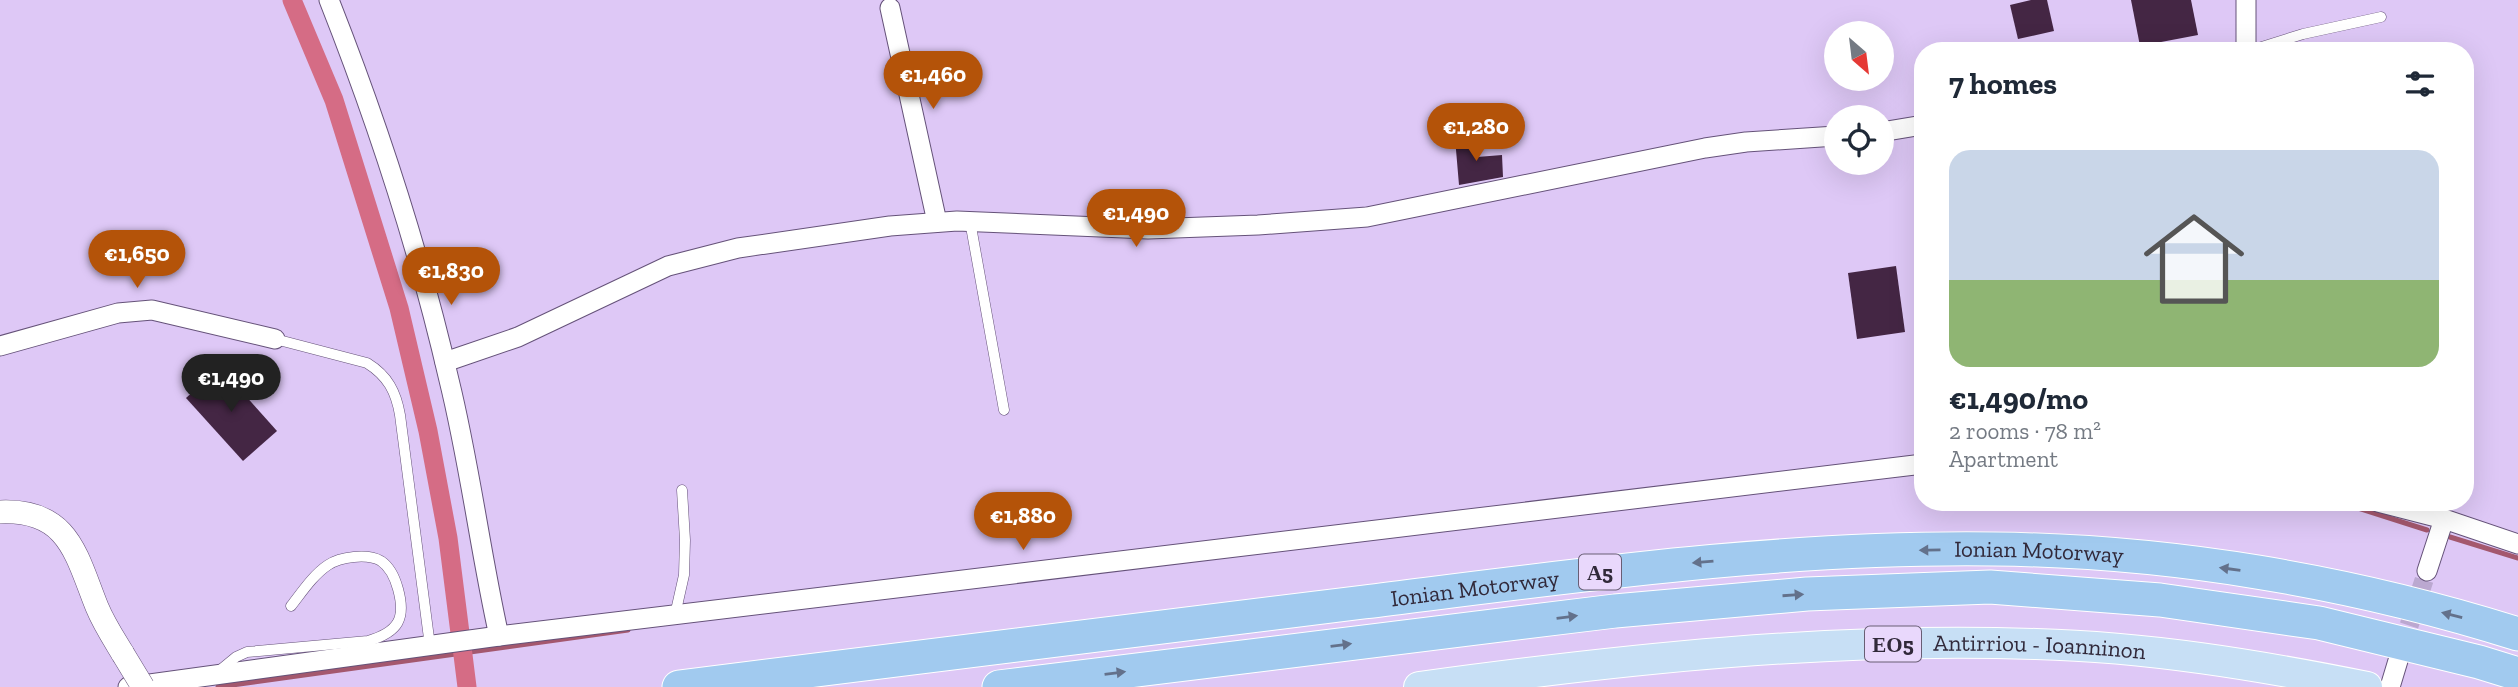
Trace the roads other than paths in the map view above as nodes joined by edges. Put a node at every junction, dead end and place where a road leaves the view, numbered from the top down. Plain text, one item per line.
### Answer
1 (329, 0) edge
2 (2246, 0) edge
3 (890, 8) dead end
4 (2381, 17) dead end
5 (2247, 42) edge
6 (2277, 42) edge
7 (1914, 126) edge
8 (1894, 130) edge
9 (1824, 137) edge
10 (970, 221) junction
11 (937, 222) junction
12 (275, 339) joint
13 (0, 346) edge
14 (445, 362) junction
15 (1004, 410) dead end
16 (1914, 465) edge
17 (682, 490) dead end
18 (2413, 511) edge
19 (0, 512) edge
20 (2444, 519) junction
21 (2518, 544) edge
22 (2427, 571) tunnel mouth
23 (291, 606) dead end
24 (675, 615) junction
25 (2518, 634) edge
26 (499, 636) junction
27 (430, 646) junction
28 (2400, 654) tunnel mouth
29 (2518, 674) edge
30 (214, 677) junction
31 (128, 687) edge
32 (143, 687) edge
33 (679, 687) edge
34 (999, 687) edge
35 (1419, 687) edge
36 (2367, 687) edge
37 (2390, 687) edge

1 - 14 street
2 - 5 street
3 - 11 street
4 - 6 lane
7 - 8 street
9 - 10 street
10 - 11 street
10 - 15 lane
11 - 14 street
12 - 13 street
12 - 27 lane
14 - 26 street
16 - 24 street
17 - 24 lane
18 - 20 street
19 - 32 street, bridge
20 - 21 street
20 - 22 street
23 - 30 lane
24 - 26 street
25 -> 33 highway, Ionian Motorway / Α5
26 - 27 street
27 - 30 street
28 - 37 street
34 -> 29 highway, Ionian Motorway / Α5
30 - 31 street
35 - 36 main road, Antirriou - Ioanninon / ΕΟ5

